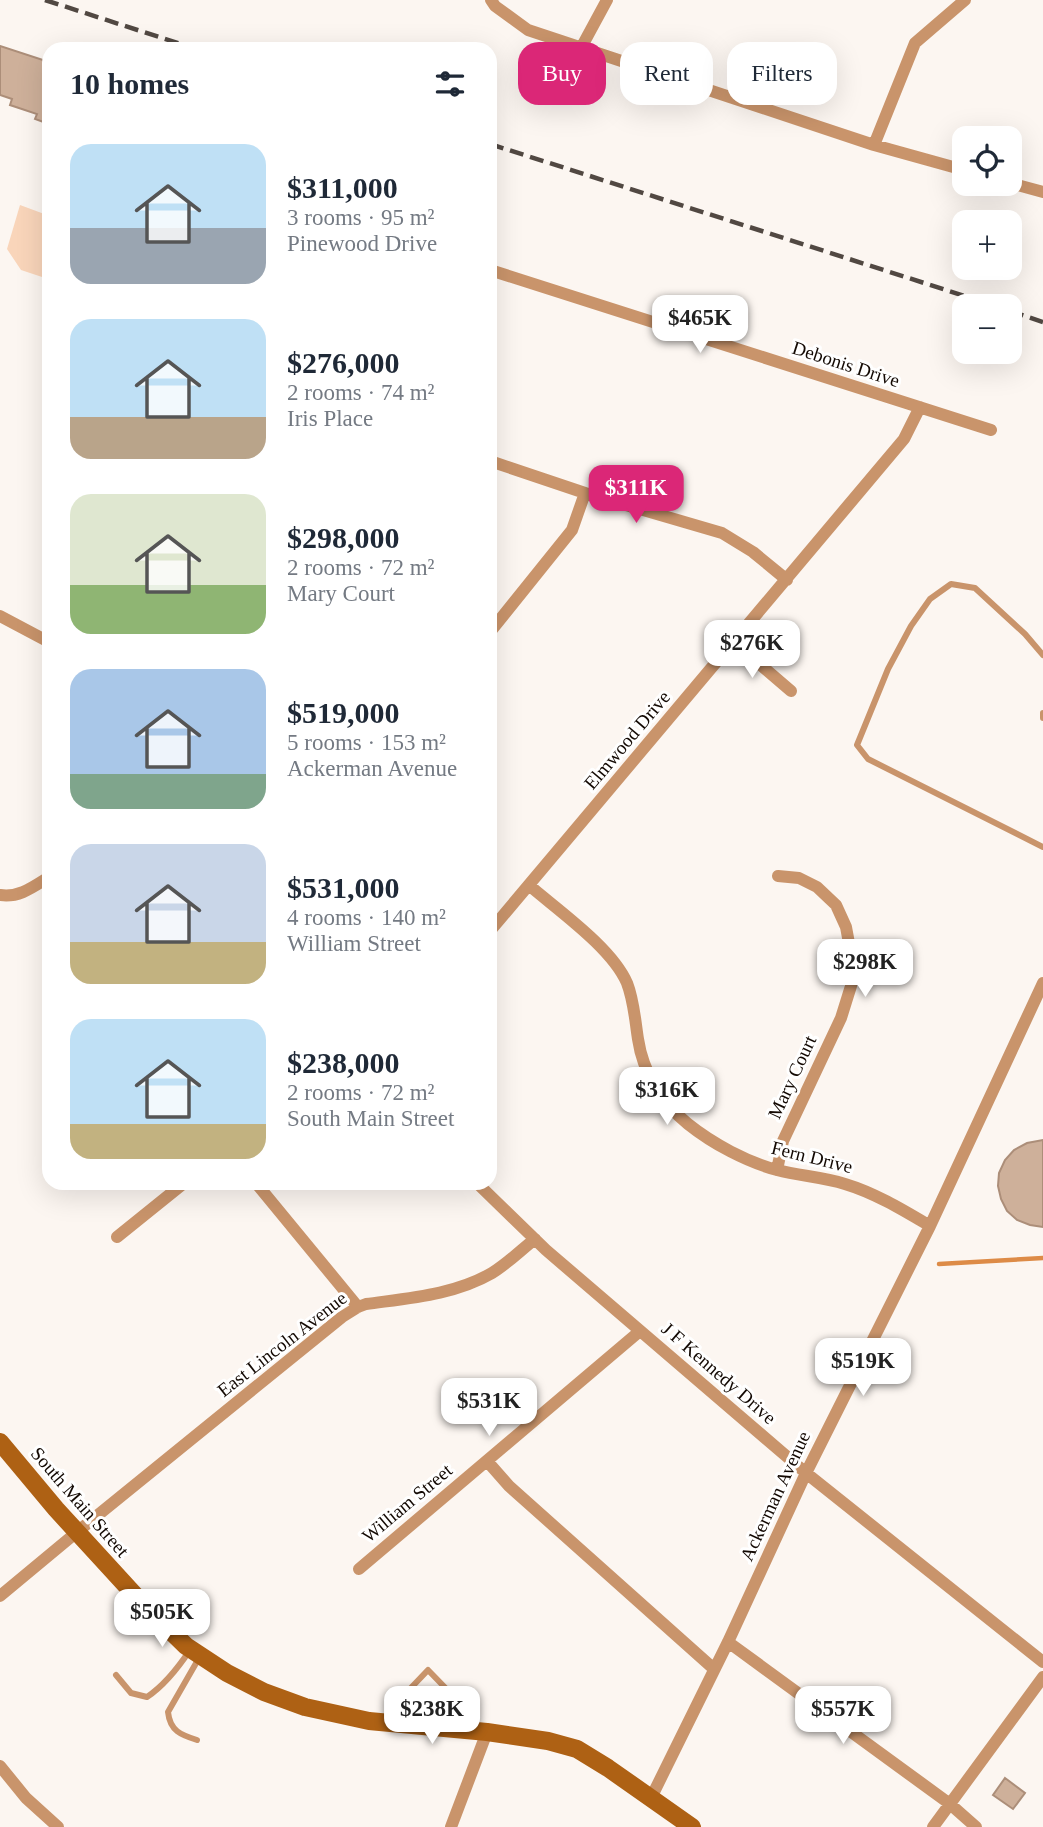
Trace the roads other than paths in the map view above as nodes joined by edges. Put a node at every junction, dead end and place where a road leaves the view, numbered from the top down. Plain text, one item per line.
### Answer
1 (491, 0) edge
2 (607, 0) edge
3 (965, 0) edge
4 (563, 42) edge
5 (584, 42) edge
6 (606, 56) edge
7 (874, 145) junction
8 (952, 167) edge
9 (1022, 186) edge
10 (1043, 192) edge
11 (497, 272) edge
12 (920, 407) junction
13 (991, 430) dead end
14 (497, 463) edge
15 (585, 493) junction
16 (787, 580) junction
17 (0, 616) edge
18 (497, 623) edge
19 (42, 638) edge
20 (734, 642) junction
21 (1043, 655) edge
22 (791, 691) dead end
23 (1043, 847) edge
24 (778, 876) dead end
25 (42, 882) edge
26 (530, 886) junction
27 (0, 895) edge
28 (497, 923) edge
29 (1043, 983) edge
30 (777, 1170) junction
31 (175, 1190) edge
32 (262, 1190) edge
33 (484, 1190) edge
34 (930, 1226) junction
35 (117, 1237) dead end
36 (535, 1239) junction
37 (358, 1307) junction
38 (640, 1331) junction
39 (0, 1442) edge
40 (487, 1461) junction
41 (806, 1474) junction
42 (77, 1532) junction
43 (359, 1569) dead end
44 (0, 1596) edge
45 (728, 1642) junction
46 (196, 1652) junction
47 (1043, 1662) edge
48 (714, 1669) junction
49 (116, 1675) dead end
50 (1043, 1677) edge
51 (404, 1724) junction
52 (464, 1730) junction
53 (487, 1732) junction
54 (197, 1740) dead end
55 (0, 1766) edge
56 (651, 1798) junction
57 (950, 1804) junction
58 (58, 1827) edge
59 (451, 1827) edge
60 (692, 1827) edge
61 (933, 1827) edge
62 (976, 1827) edge

1 - 4 street
2 - 5 street
3 - 7 street
6 - 7 street
7 - 8 street
9 - 10 street
11 - 12 street, Debonis Drive
12 - 13 street, Debonis Drive
12 - 16 street, Elmwood Drive
14 - 15 street
15 - 16 street
15 - 18 street
16 - 20 street, Elmwood Drive
17 - 19 street
20 - 22 street
20 - 26 street, Elmwood Drive
21 - 23 lane
24 - 30 street, Mary Court
25 - 27 street
26 - 28 street, Elmwood Drive
26 - 30 street, Fern Drive
29 - 34 street, Ackerman Avenue
30 - 34 street, Fern Drive
31 - 35 street
32 - 37 street
33 - 36 street, J F Kennedy Drive
34 - 41 street, Ackerman Avenue
36 - 37 street, East Lincoln Avenue
36 - 38 street, J F Kennedy Drive
37 - 42 street, East Lincoln Avenue
38 - 40 street, William Street
38 - 41 street, J F Kennedy Drive
39 - 42 street, South Main Street
40 - 43 street, William Street
40 - 48 street
41 - 45 street, Ackerman Avenue
41 - 47 street, J F Kennedy Drive
42 - 44 street, East Lincoln Avenue
42 - 46 street, South Main Street
45 - 48 street, Ackerman Avenue
45 - 57 street
46 - 49 lane
46 - 51 street, South Main Street
46 - 54 lane
48 - 56 street, Ackerman Avenue
50 - 57 street
51 - 52 street, South Main Street
51 - 52 lane
52 - 53 street, South Main Street
53 - 56 street, South Main Street
53 - 59 street
55 - 58 street
56 - 60 street, South Main Street
57 - 61 street
57 - 62 street

